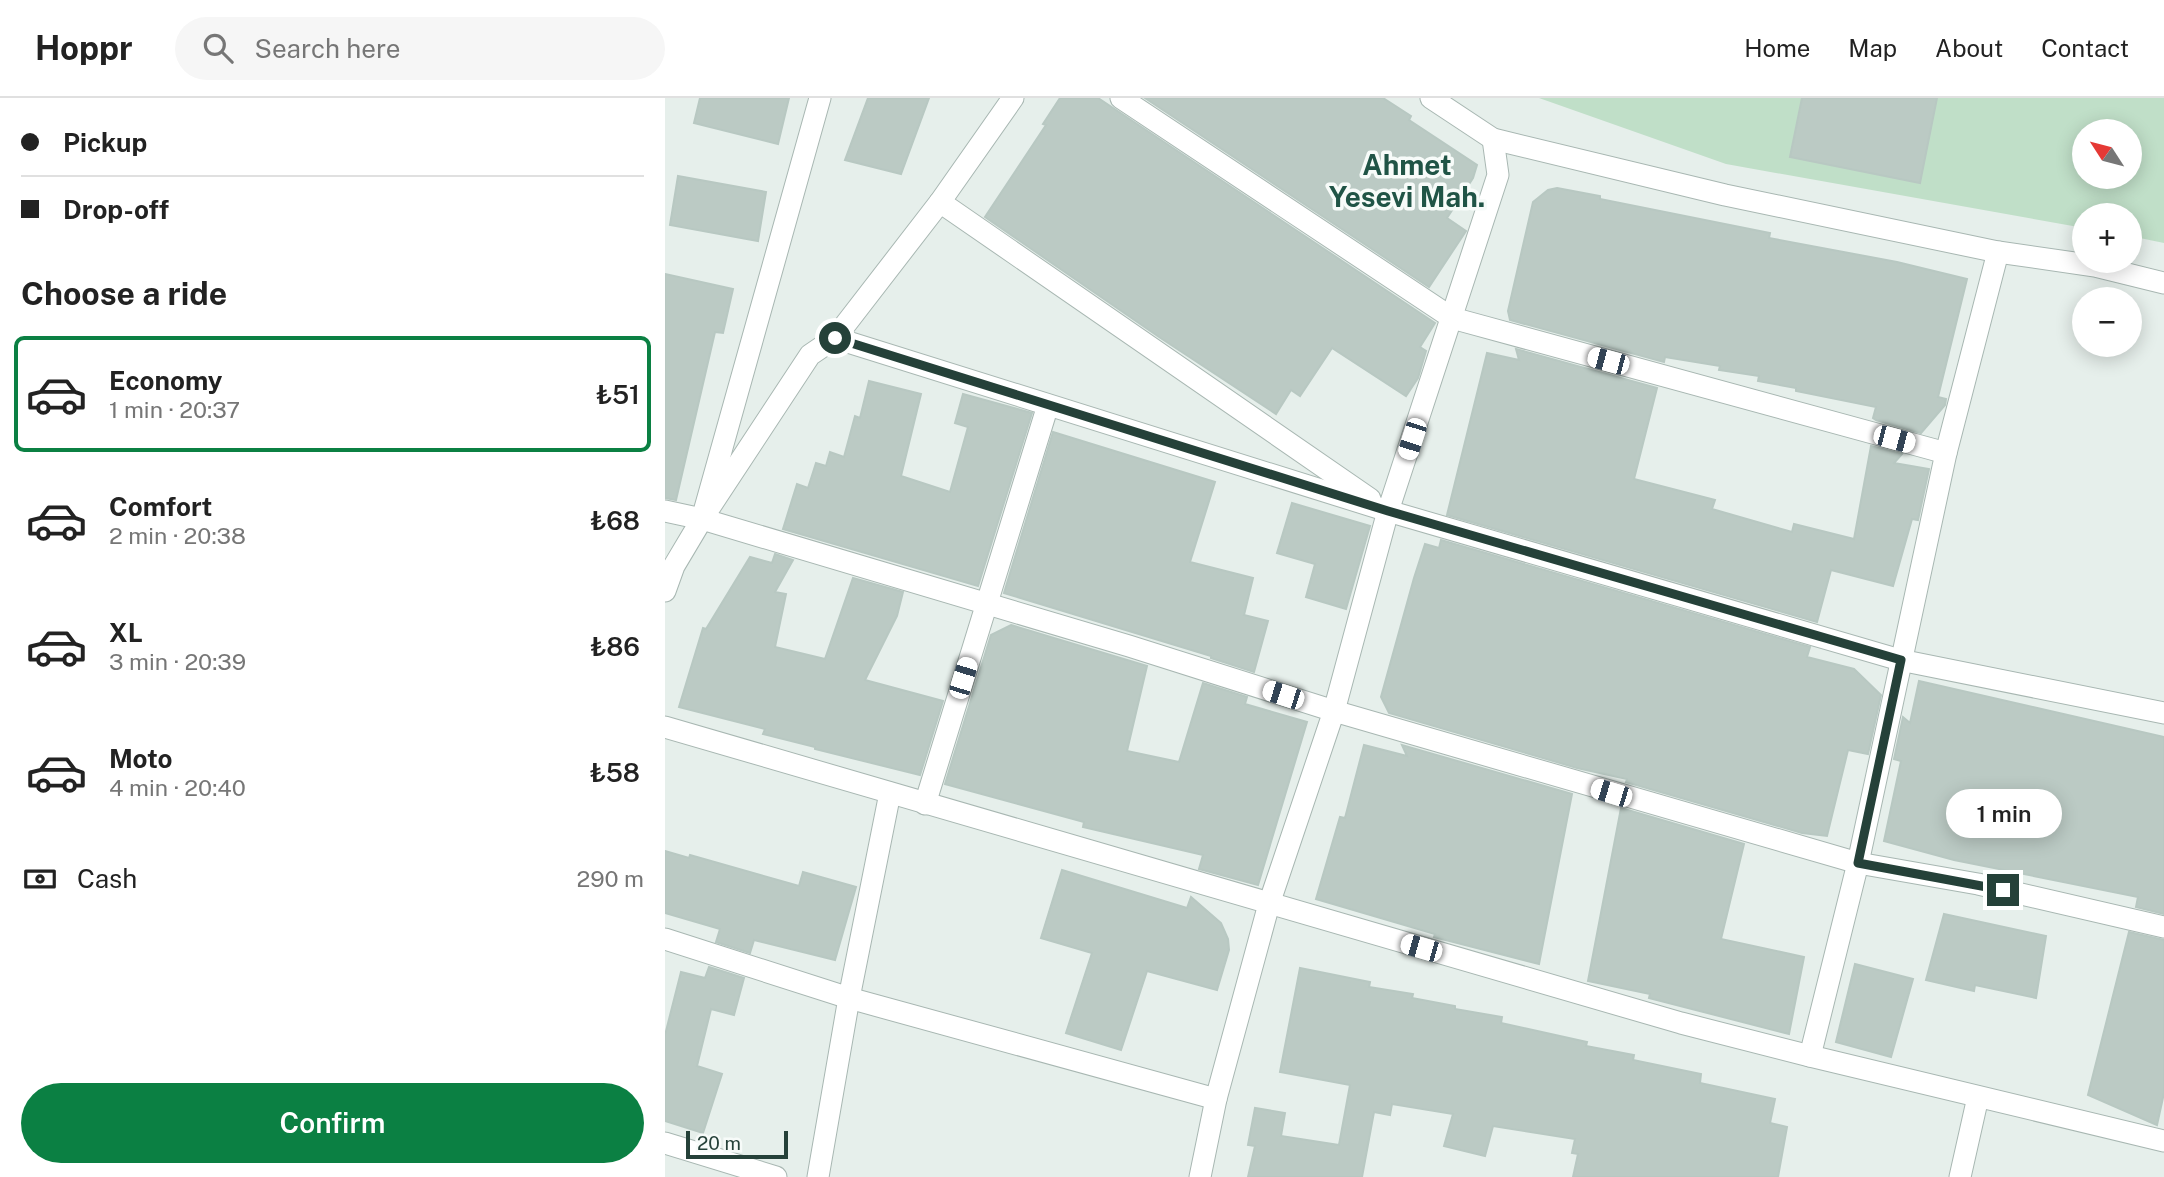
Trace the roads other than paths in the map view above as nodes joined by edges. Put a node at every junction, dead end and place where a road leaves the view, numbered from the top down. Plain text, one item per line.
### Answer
1 (820, 98) edge
2 (1013, 98) edge
3 (1121, 98) edge
4 (1431, 98) edge
5 (1493, 139) junction
6 (940, 202) junction
7 (1998, 252) junction
8 (2164, 283) edge
9 (1452, 318) junction
10 (835, 338) junction
11 (1048, 405) junction
12 (1946, 453) junction
13 (665, 511) edge
14 (1388, 511) junction
15 (702, 519) junction
16 (665, 592) edge
17 (986, 604) junction
18 (1901, 660) junction
19 (1334, 711) junction
20 (2164, 713) edge
21 (665, 727) edge
22 (890, 793) junction
23 (925, 804) junction
24 (1858, 863) junction
25 (1269, 904) junction
26 (2164, 927) edge
27 (665, 939) edge
28 (849, 998) junction
29 (1809, 1056) junction
30 (1978, 1097) junction
31 (1216, 1099) junction
32 (2164, 1141) edge
33 (665, 1143) edge
34 (776, 1177) edge
35 (818, 1177) edge
36 (1199, 1177) edge
37 (1961, 1177) edge

1 - 15 street
2 - 6 street
3 - 9 street
4 - 5 street
5 - 7 street
5 - 9 street
6 - 10 street
6 - 14 street
7 - 8 street
7 - 12 street
9 - 12 street
9 - 14 street
10 - 11 street
10 - 15 street
11 - 14 street
11 - 17 street
12 - 18 street
13 - 15 street
14 - 18 street
14 - 19 street
15 - 16 street
15 - 17 street
17 - 19 street
17 - 23 street
18 - 20 street
18 - 24 street
19 - 24 street
19 - 25 street
21 - 22 street
22 - 23 street
22 - 28 street
23 - 25 street
24 - 26 street
24 - 29 street
25 - 29 street
25 - 31 street
27 - 28 street
28 - 31 street
28 - 35 street
29 - 30 street
30 - 32 street
30 - 37 street
31 - 36 street
33 - 34 street

